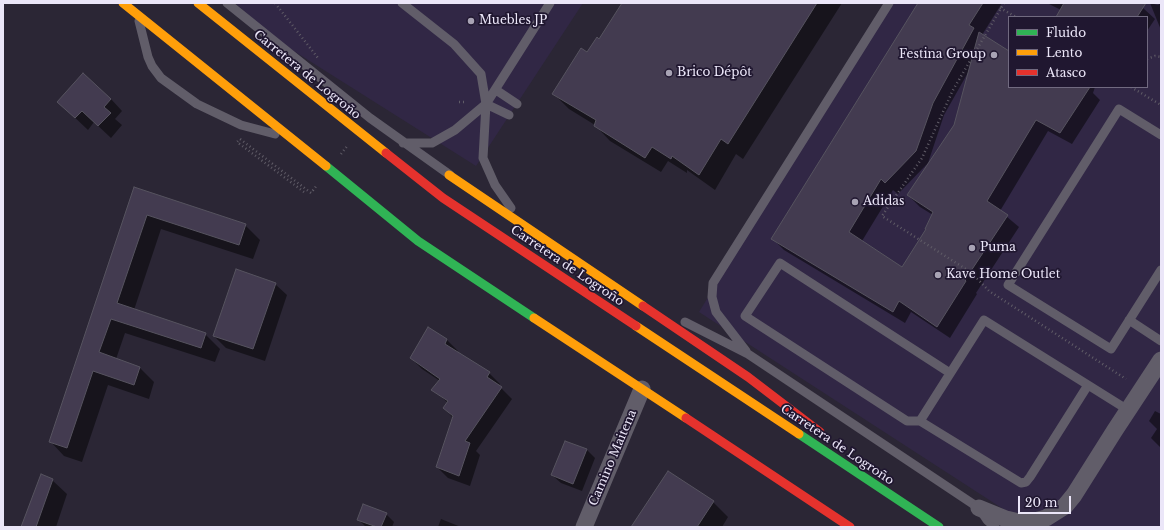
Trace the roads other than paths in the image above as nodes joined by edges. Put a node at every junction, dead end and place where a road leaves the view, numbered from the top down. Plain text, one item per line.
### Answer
1 (123, 3) edge
2 (198, 3) edge
3 (226, 3) edge
4 (402, 3) edge
5 (550, 3) edge
6 (889, 3) edge
7 (138, 15) junction
8 (496, 90) junction
9 (486, 104) junction
10 (517, 104) dead end
11 (510, 115) dead end
12 (1161, 135) edge
13 (291, 138) junction
14 (403, 143) junction
15 (450, 175) junction
16 (511, 208) junction
17 (1161, 270) edge
18 (1129, 320) junction
19 (1161, 341) edge
20 (748, 354) junction
21 (1160, 365) edge
22 (950, 373) junction
23 (1088, 385) junction
24 (642, 389) junction
25 (1128, 410) junction
26 (920, 421) junction
27 (850, 468) junction
28 (979, 508) junction
29 (584, 527) edge
30 (850, 527) edge
31 (939, 527) edge
32 (995, 527) edge

1 - 7 highway
2 - 27 highway, Carretera de Logroño
3 - 14 lane
4 - 9 lane
5 - 8 lane
6 - 20 lane
7 - 13 highway
7 - 13 lane
8 - 9 lane
8 - 10 lane
9 - 11 lane
9 - 14 lane
9 - 16 lane
12 - 18 lane
13 - 24 highway
14 - 15 lane
15 - 16 lane
15 - 27 highway
16 - 20 lane
17 - 18 lane
18 - 19 lane
20 - 28 lane
21 - 25 street
22 - 23 lane
22 - 26 lane
22 - 26 lane
23 - 25 lane
23 - 26 lane
24 - 29 street, Camino Maitena
24 - 30 highway
25 - 28 street
27 - 31 highway, Carretera de Logroño
28 - 32 lane

